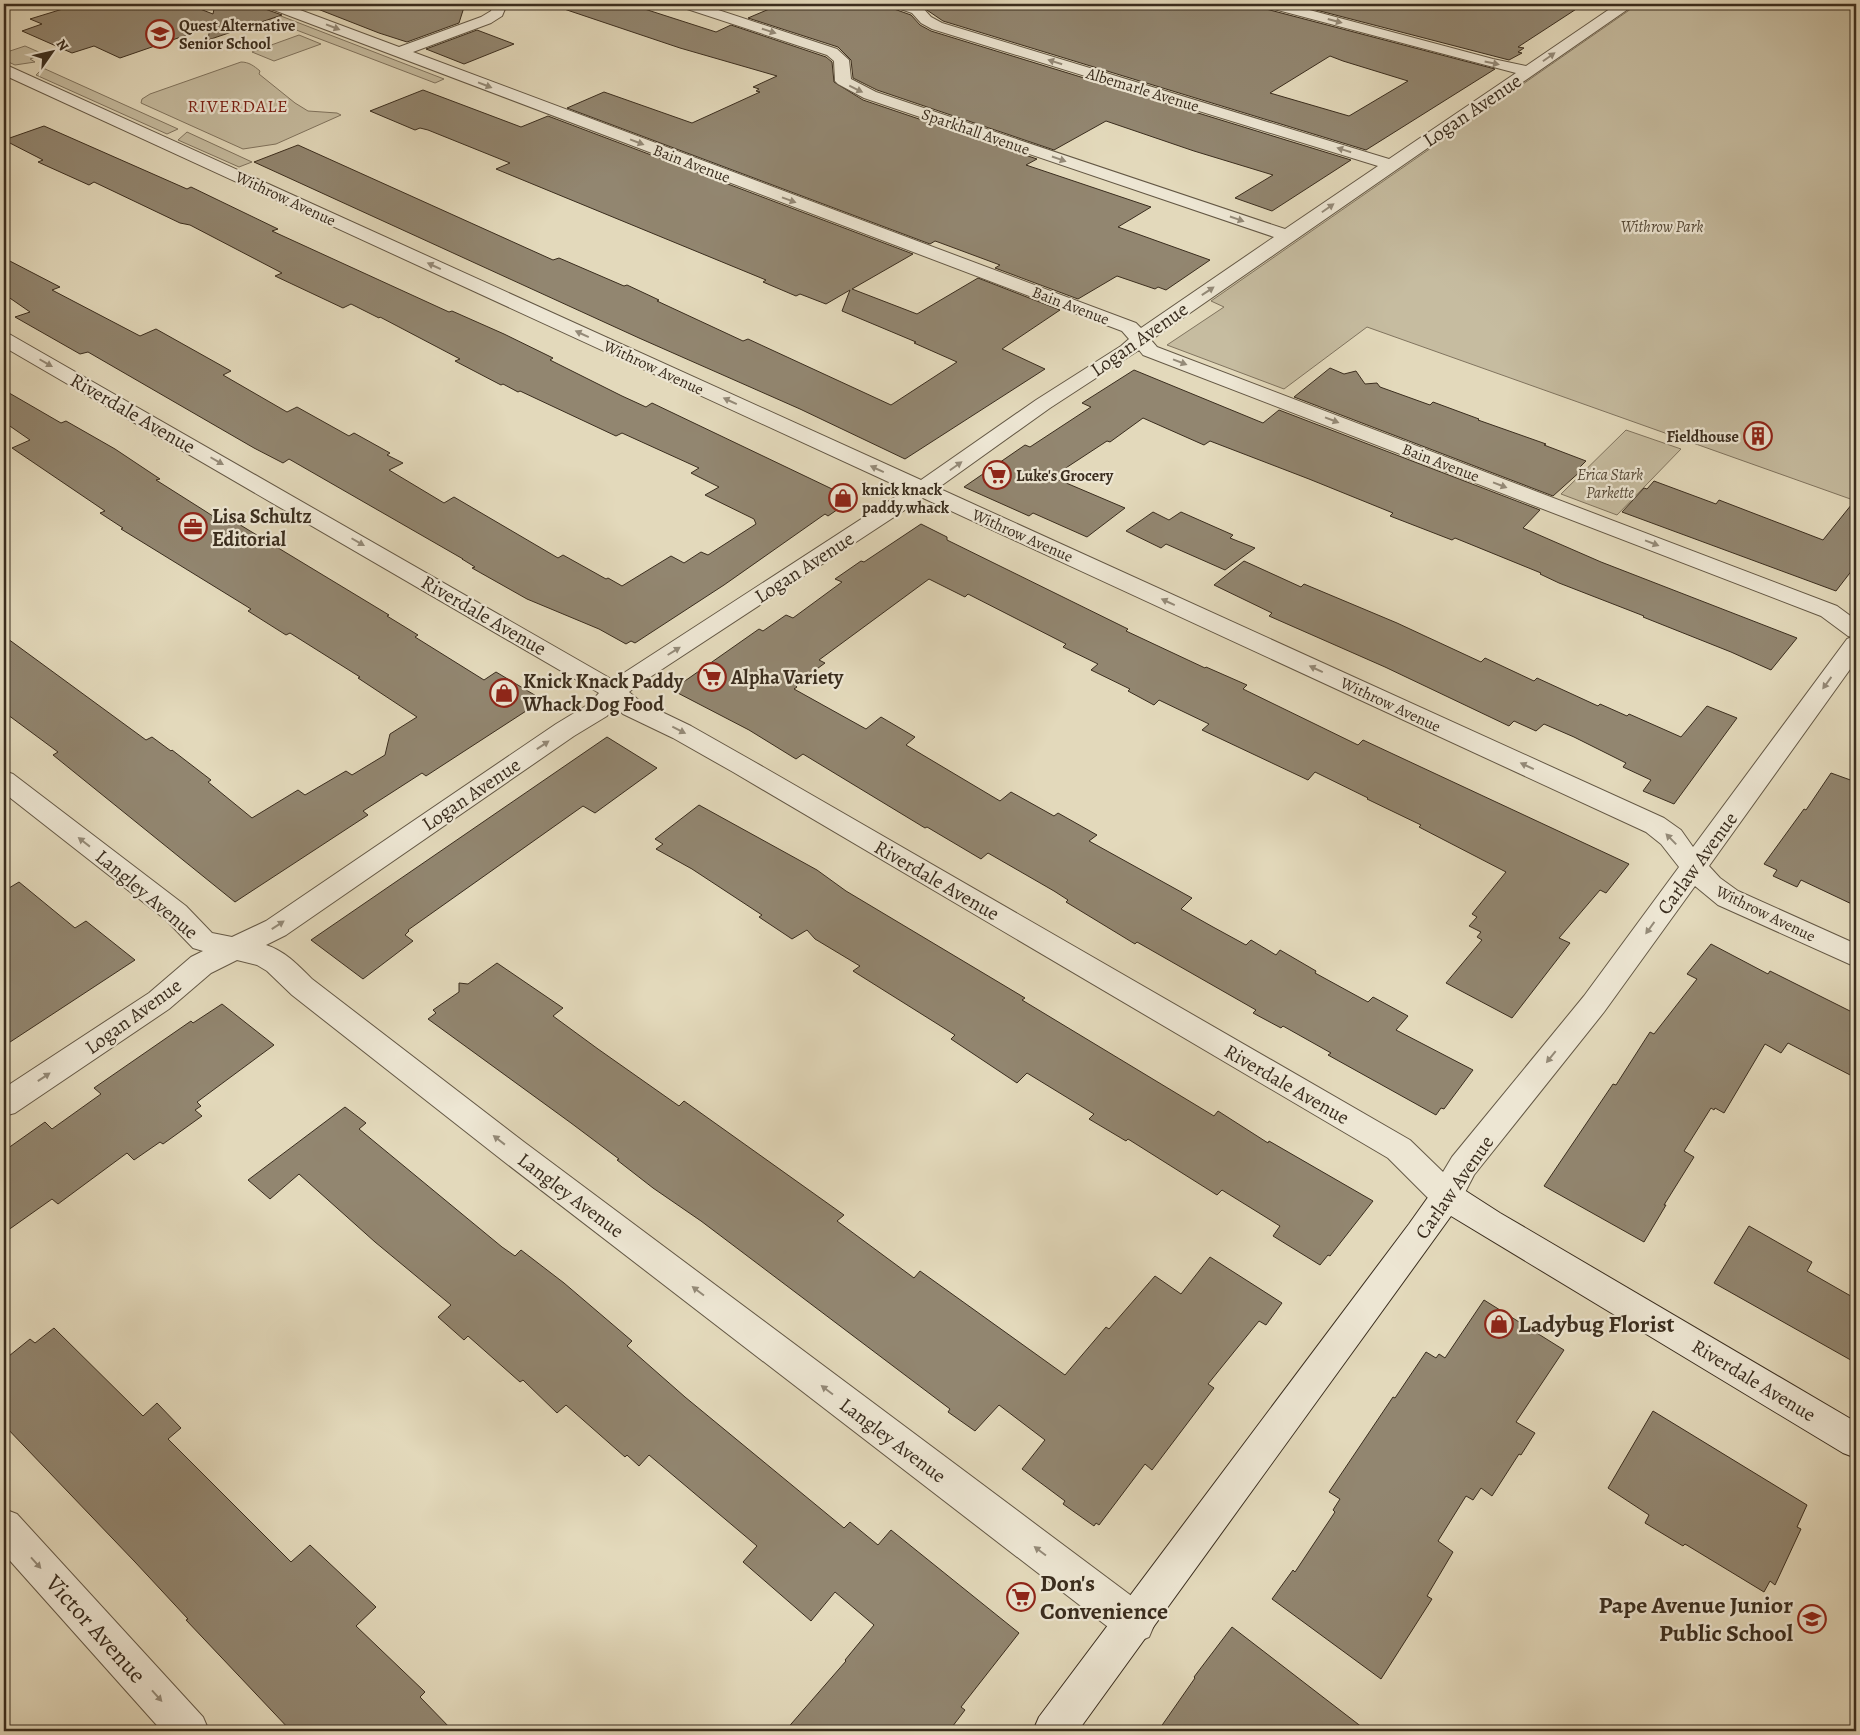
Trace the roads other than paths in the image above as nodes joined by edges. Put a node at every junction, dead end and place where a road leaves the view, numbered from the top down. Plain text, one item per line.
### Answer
1 (271, 4) edge
2 (500, 4) edge
3 (686, 4) edge
4 (900, 4) edge
5 (1271, 4) edge
6 (1626, 4) edge
7 (742, 6) dead end
8 (722, 16) junction
9 (399, 52) junction
10 (4, 69) edge
11 (1530, 71) junction
12 (1391, 165) junction
13 (1288, 236) junction
14 (1139, 338) junction
15 (4, 339) edge
16 (922, 490) junction
17 (1856, 631) edge
18 (1856, 644) edge
19 (614, 692) junction
20 (4, 780) edge
21 (1694, 868) junction
22 (236, 949) junction
23 (1856, 956) edge
24 (4, 1104) edge
25 (1447, 1196) junction
26 (1856, 1441) edge
27 (4, 1526) edge
28 (1135, 1623) junction
29 (189, 1731) edge
30 (1053, 1731) edge

1 -> 9 street, Bain Avenue
2 - 9 street
3 - 8 street, Sparkhall Avenue
12 -> 4 street, Albemarle Avenue
5 -> 11 street
11 -> 6 street, Logan Avenue
7 - 8 street
8 -> 13 street, Sparkhall Avenue
9 -> 14 street, Bain Avenue
16 -> 10 street, Withrow Avenue
11 - 12 street, Logan Avenue
13 -> 12 street, Logan Avenue
14 -> 13 street, Logan Avenue
16 -> 14 street, Logan Avenue
14 -> 17 street, Bain Avenue
15 -> 19 street, Riverdale Avenue
19 -> 16 street, Logan Avenue
21 -> 16 street, Withrow Avenue
18 -> 21 street, Carlaw Avenue
22 -> 19 street, Logan Avenue
19 -> 25 street, Riverdale Avenue
22 -> 20 street, Langley Avenue
21 - 23 street, Withrow Avenue
21 -> 25 street, Carlaw Avenue
24 -> 22 street, Logan Avenue
28 -> 22 street, Langley Avenue
25 - 26 street, Riverdale Avenue
25 - 28 street, Carlaw Avenue
27 -> 29 street, Victor Avenue
28 - 30 street, Carlaw Avenue

